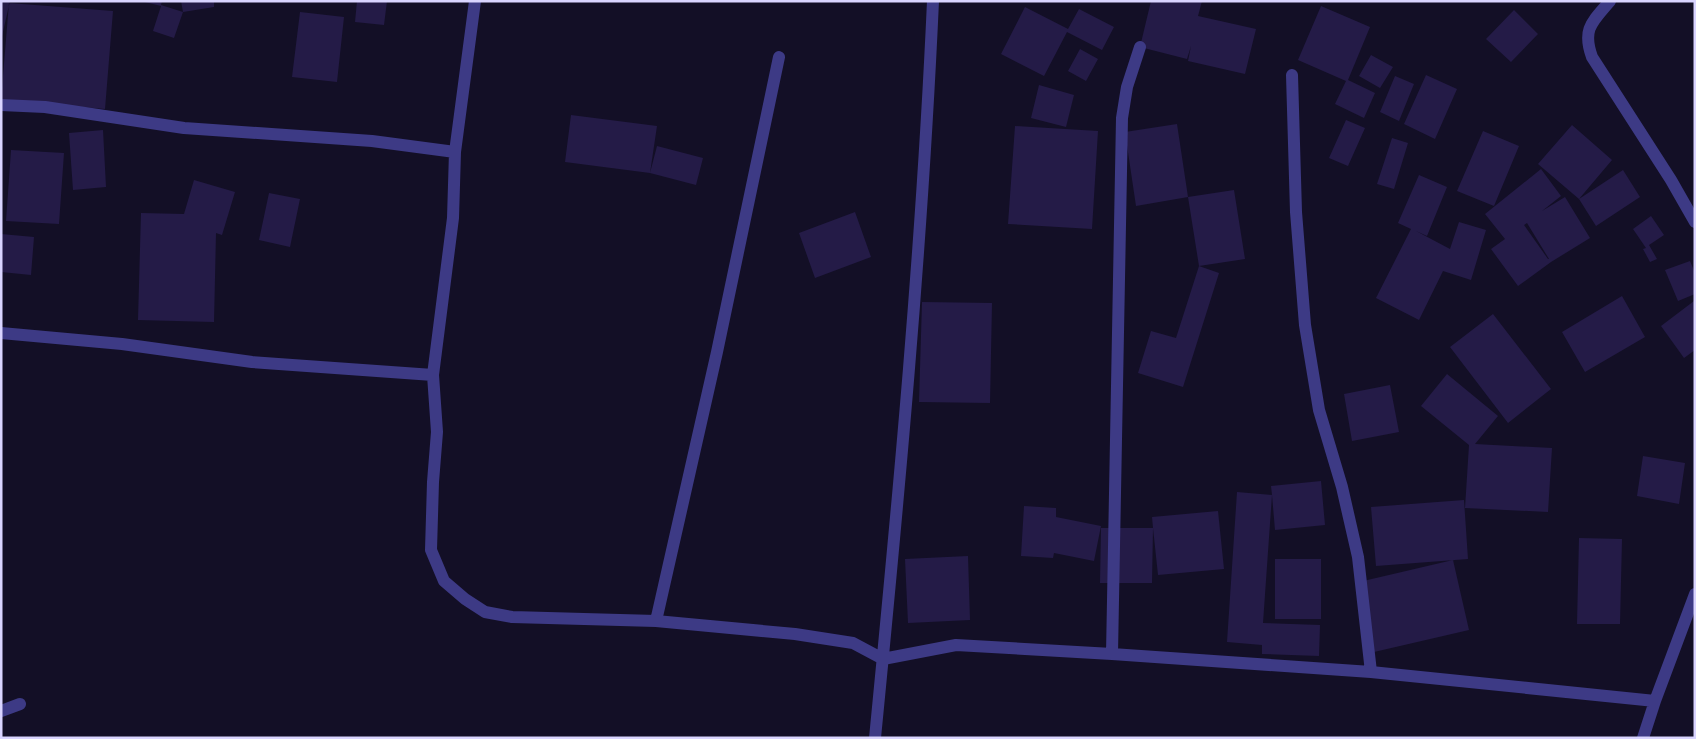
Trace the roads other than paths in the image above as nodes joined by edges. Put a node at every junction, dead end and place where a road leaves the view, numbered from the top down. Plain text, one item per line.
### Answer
1 (475, 1) edge
2 (933, 1) edge
3 (1610, 1) edge
4 (1140, 47) dead end
5 (779, 57) dead end
6 (1292, 75) dead end
7 (1, 104) edge
8 (455, 152) junction
9 (1695, 222) edge
10 (1, 333) edge
11 (433, 375) junction
12 (1695, 594) edge
13 (656, 621) junction
14 (1112, 654) junction
15 (883, 659) junction
16 (1371, 672) junction
17 (1655, 700) junction
18 (20, 704) dead end
19 (1, 711) edge
20 (875, 738) edge
21 (1643, 738) edge

1 - 8 street
2 - 15 street
3 - 9 street
4 - 14 street
5 - 13 street
6 - 16 street
7 - 8 street
8 - 11 street
10 - 11 street
11 - 13 street
12 - 17 street
13 - 15 street
14 - 15 street
14 - 16 street
15 - 20 street
16 - 17 street
17 - 21 street
18 - 19 street

